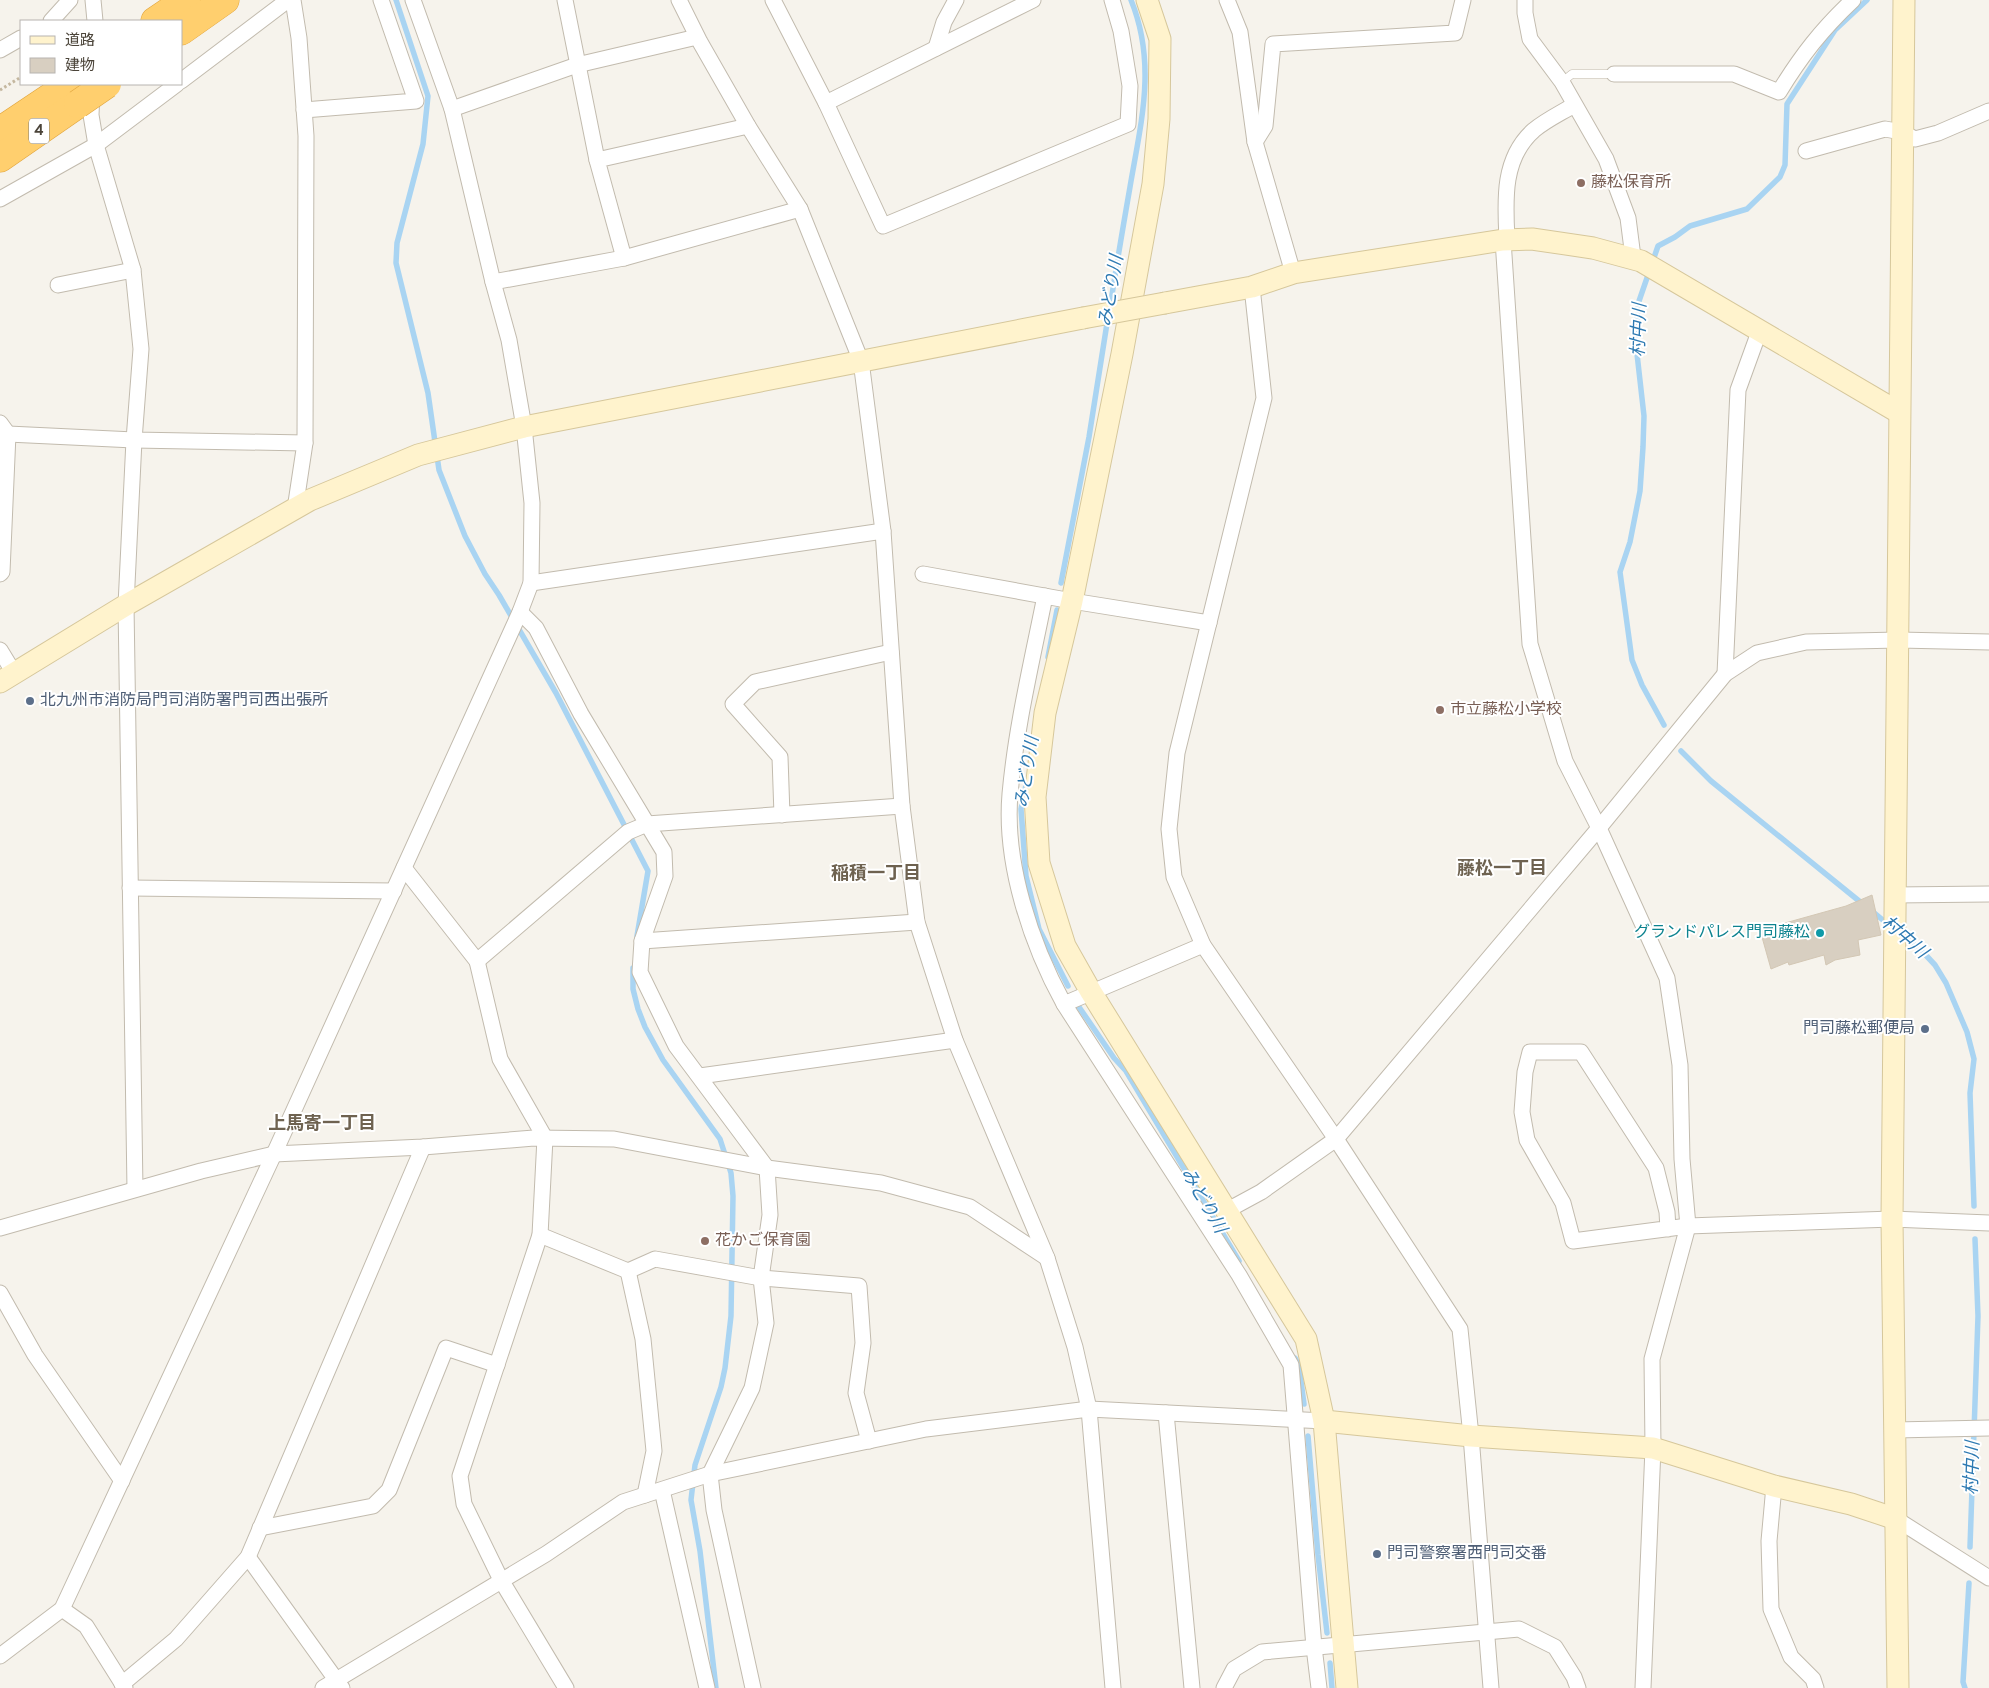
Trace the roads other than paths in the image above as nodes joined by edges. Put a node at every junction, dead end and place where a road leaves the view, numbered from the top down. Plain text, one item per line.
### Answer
1 (70, 0) edge
2 (93, 0) edge
3 (186, 0) edge
4 (225, 0) edge
5 (288, 0) edge
6 (293, 0) edge
7 (380, 0) edge
8 (413, 0) edge
9 (565, 0) edge
10 (679, 0) edge
11 (773, 0) edge
12 (956, 0) edge
13 (1033, 0) edge
14 (1112, 0) edge
15 (1147, 0) edge
16 (1227, 0) edge
17 (1463, 0) edge
18 (1525, 0) edge
19 (1852, 0) edge
20 (1904, 0) edge
21 (52, 20) edge
22 (95, 20) edge
23 (157, 20) edge
24 (182, 30) edge
25 (697, 37) junction
26 (20, 39) edge
27 (936, 48) junction
28 (0, 50) edge
29 (577, 65) junction
30 (1614, 74) joint
31 (182, 80) edge
32 (1562, 82) junction
33 (102, 85) edge
34 (177, 85) edge
35 (76, 90) edge
36 (826, 103) junction
37 (1574, 105) junction
38 (452, 109) junction
39 (304, 110) junction
40 (1989, 111) edge
41 (748, 126) junction
42 (0, 131) edge
43 (1902, 132) junction
44 (1255, 142) junction
45 (96, 145) junction
46 (1806, 151) dead end
47 (0, 158) edge
48 (597, 160) junction
49 (0, 200) edge
50 (800, 209) junction
51 (1505, 240) junction
52 (624, 258) junction
53 (1637, 259) junction
54 (133, 270) junction
55 (1293, 274) junction
56 (493, 282) junction
57 (58, 285) dead end
58 (1252, 287) junction
59 (1759, 332) junction
60 (861, 361) junction
61 (1898, 412) junction
62 (524, 427) junction
63 (3, 432) edge
64 (134, 440) junction
65 (305, 442) junction
66 (295, 509) junction
67 (883, 531) junction
68 (0, 574) edge
69 (923, 574) dead end
70 (531, 582) junction
71 (1045, 596) junction
72 (1072, 602) junction
73 (126, 605) junction
74 (520, 612) junction
75 (1209, 623) junction
76 (1899, 640) junction
77 (1989, 642) edge
78 (0, 650) edge
79 (891, 652) junction
80 (1725, 674) junction
81 (7, 678) edge
82 (902, 806) junction
83 (782, 815) junction
84 (647, 824) junction
85 (1599, 828) junction
86 (404, 868) junction
87 (130, 888) junction
88 (394, 891) junction
89 (1989, 894) edge
90 (1894, 905) junction
91 (917, 922) junction
92 (642, 941) junction
93 (1203, 945) junction
94 (477, 961) junction
95 (1091, 992) junction
96 (1064, 1004) junction
97 (955, 1040) junction
98 (700, 1076) junction
99 (545, 1138) junction
100 (1336, 1139) junction
101 (423, 1147) junction
102 (274, 1154) junction
103 (767, 1168) junction
104 (135, 1189) junction
105 (1226, 1211) junction
106 (1892, 1219) junction
107 (1989, 1223) edge
108 (1688, 1226) junction
109 (0, 1228) edge
110 (1668, 1229) junction
111 (540, 1235) junction
112 (1048, 1258) junction
113 (628, 1271) junction
114 (762, 1278) junction
115 (0, 1293) edge
116 (497, 1365) junction
117 (1089, 1409) junction
118 (1166, 1413) junction
119 (1297, 1420) junction
120 (1324, 1421) junction
121 (1988, 1428) edge
122 (1895, 1430) junction
123 (1471, 1436) junction
124 (869, 1441) junction
125 (1653, 1448) junction
126 (710, 1474) junction
127 (122, 1481) junction
128 (1774, 1486) junction
129 (662, 1490) junction
130 (645, 1495) junction
131 (1896, 1519) junction
132 (260, 1528) junction
133 (248, 1557) junction
134 (1989, 1578) edge
135 (501, 1580) junction
136 (62, 1608) junction
137 (1486, 1633) junction
138 (1344, 1646) junction
139 (1314, 1647) junction
140 (0, 1656) edge
141 (339, 1684) edge
142 (123, 1686) edge
143 (563, 1687) edge
144 (323, 1688) edge
145 (707, 1688) edge
146 (753, 1688) edge
147 (1113, 1688) edge
148 (1192, 1688) edge
149 (1224, 1688) edge
150 (1319, 1688) edge
151 (1347, 1688) edge
152 (1491, 1688) edge
153 (1578, 1688) edge
154 (1643, 1688) edge
155 (1816, 1688) edge
156 (1898, 1688) edge

1 - 21 street
2 - 22 street
3 - 23 highway
4 - 24 highway
5 - 31 street
6 - 39 street
7 - 39 street
8 - 38 street
9 - 29 street
10 - 25 street
11 - 36 street
12 - 27 street
13 - 27 street
14 - 36 street
15 - 72 street
16 - 44 street
17 - 44 street
18 - 32 street
19 - 30 street
20 - 43 street
25 - 29 street
25 - 41 street
26 - 28 street
27 - 36 street
29 - 38 street
29 - 48 street
30 - 32 lane
32 - 37 street
33 - 35 highway, 4, bridge
34 - 45 street
35 - 42 highway, 4
35 - 45 street
35 - 47 highway, 4
37 - 51 street
37 - 53 street
38 - 56 street
39 - 65 street
40 - 43 street
41 - 48 street
41 - 50 street
43 - 46 street
43 - 61 street
44 - 55 street
45 - 49 street
45 - 54 street
48 - 52 street
50 - 52 street
50 - 60 street
51 - 53 street
51 - 55 street
51 - 85 street
52 - 56 street
53 - 59 street
54 - 57 street
54 - 64 street
55 - 58 street
56 - 62 street
58 - 60 street, bridge
58 - 75 street
59 - 61 street
59 - 80 street
60 - 62 street
60 - 67 street
61 - 76 street
62 - 66 street
62 - 70 street
63 - 64 street
63 - 68 street
64 - 65 street
64 - 73 street
65 - 66 street
66 - 73 street
67 - 70 street
67 - 79 street
69 - 71 street
70 - 74 street
71 - 72 street
71 - 96 street
72 - 75 street
72 - 95 street
73 - 81 street
73 - 87 street
74 - 84 street
74 - 86 street
75 - 93 street
76 - 77 street
76 - 80 street
76 - 90 street
78 - 81 street
79 - 82 street
79 - 83 street
80 - 85 street
82 - 83 street
82 - 91 street
83 - 84 street
84 - 92 street
84 - 94 street
85 - 100 street
85 - 108 street
86 - 88 street
86 - 94 street
87 - 88 street
87 - 104 street
88 - 102 street
89 - 90 street
90 - 106 street
91 - 92 street
91 - 97 street
92 - 98 street
93 - 95 street
93 - 100 street
94 - 99 street
95 - 96 street
95 - 105 street
96 - 119 street
97 - 98 street
97 - 112 street
98 - 103 street
99 - 101 street
99 - 103 street
99 - 111 street
100 - 105 street
100 - 123 street
101 - 102 street
101 - 132 street
102 - 104 street
102 - 127 street
103 - 112 street
103 - 114 street
104 - 109 street
105 - 120 street
106 - 107 street
106 - 108 street
106 - 122 street
108 - 110 street
108 - 125 street
110 - 110 street
111 - 113 street
111 - 116 street
112 - 117 street
113 - 114 street
113 - 130 street
114 - 124 street
114 - 126 street
115 - 127 street
116 - 132 street
116 - 135 street
117 - 118 street
117 - 124 street
117 - 147 street
118 - 119 street
118 - 148 street
119 - 120 street
119 - 139 street
120 - 123 street
120 - 138 street
121 - 122 street
122 - 131 street
123 - 125 street
123 - 137 street
124 - 126 street
125 - 128 street
125 - 154 street
126 - 129 street
126 - 146 street
127 - 136 street
128 - 131 street
128 - 155 street
129 - 130 street
129 - 145 street
130 - 135 street
131 - 134 street
131 - 156 street
132 - 133 street
133 - 141 street
133 - 142 street
135 - 141 street
135 - 143 street
136 - 140 street
136 - 142 street
137 - 138 street
137 - 152 street
137 - 153 street
138 - 139 street
138 - 151 street
139 - 149 street
139 - 150 street
141 - 144 street

